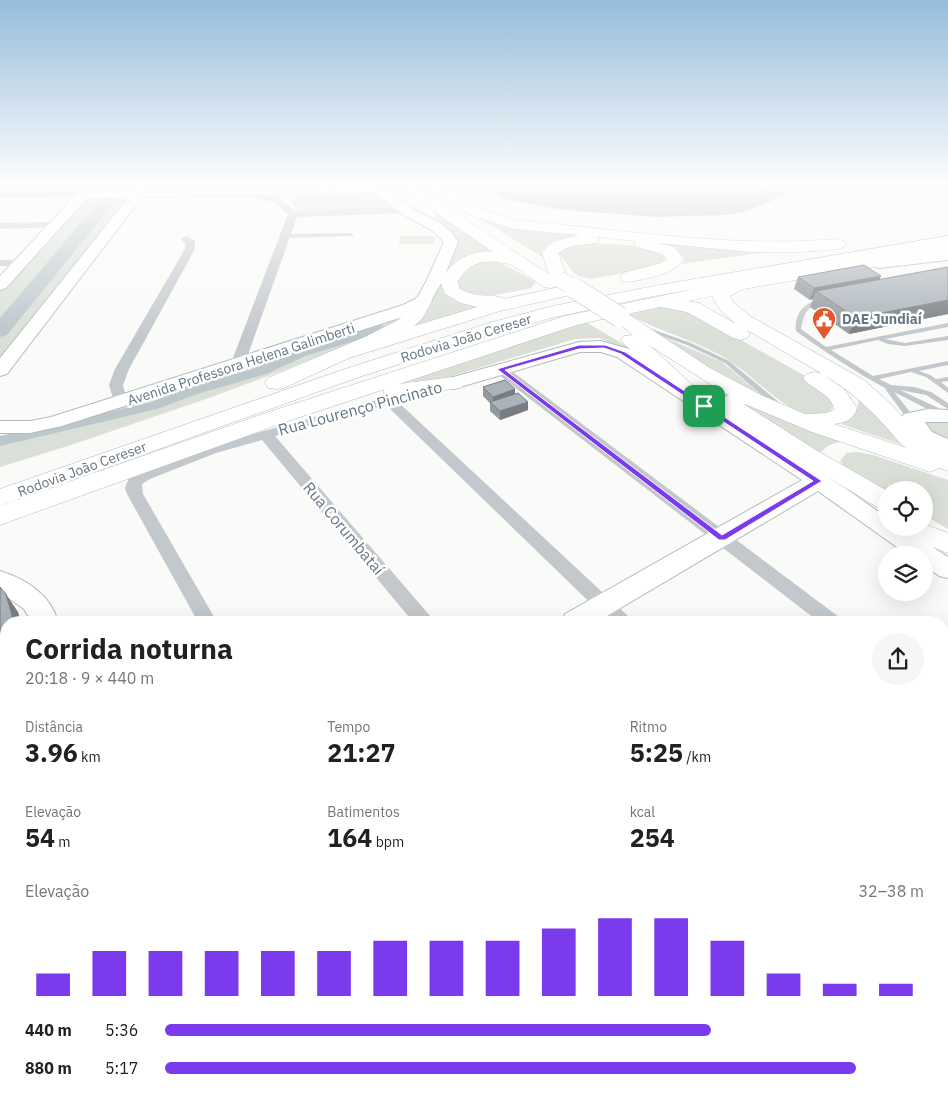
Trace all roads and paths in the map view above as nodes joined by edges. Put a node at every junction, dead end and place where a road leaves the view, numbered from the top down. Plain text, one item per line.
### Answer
1 (45, 235) edge
2 (105, 235) edge
3 (338, 235) edge
4 (447, 235) edge
5 (484, 235) edge
6 (490, 235) edge
7 (629, 235) edge
8 (906, 235) edge
9 (917, 235) edge
10 (286, 236) joint
11 (186, 239) dead end
12 (948, 241) edge
13 (836, 244) junction
14 (948, 249) edge
15 (948, 255) edge
16 (517, 261) junction
17 (0, 263) edge
18 (20, 263) junction
19 (847, 266) junction
20 (628, 277) junction
21 (554, 281) junction
22 (743, 284) junction
23 (0, 285) edge
24 (531, 298) junction
25 (825, 299) edge
26 (423, 302) junction
27 (625, 321) junction
28 (948, 325) edge
29 (798, 330) joint
30 (948, 338) edge
31 (880, 339) junction
32 (824, 349) junction
33 (339, 355) junction
34 (238, 363) junction
35 (948, 363) edge
36 (500, 369) junction
37 (0, 370) edge
38 (914, 371) junction
39 (872, 378) junction
40 (948, 379) edge
41 (935, 382) junction
42 (453, 383) junction
43 (886, 387) junction
44 (948, 391) edge
45 (249, 395) junction
46 (336, 398) junction
47 (389, 401) junction
48 (120, 402) junction
49 (704, 406) junction
50 (948, 413) edge
51 (796, 417) junction
52 (911, 418) junction
53 (4, 428) edge
54 (265, 434) junction
55 (948, 448) edge
56 (892, 451) junction
57 (948, 463) edge
58 (948, 470) edge
59 (828, 480) junction
60 (0, 481) edge
61 (0, 498) edge
62 (878, 498) edge
63 (878, 513) edge
64 (0, 516) edge
65 (933, 528) edge
66 (929, 536) edge
67 (948, 537) edge
68 (722, 538) junction
69 (948, 543) edge
70 (948, 569) edge
71 (0, 581) edge
72 (613, 614) edge
73 (41, 616) edge
74 (204, 616) edge
75 (419, 616) edge
76 (824, 616) edge

1 - 18 street
2 - 37 street
3 - 10 lane
4 - 26 street
5 - 16 main road
6 - 21 main road
7 - 13 main road
8 - 13 main road
9 - 45 main road, Rodovia João Cereser
10 - 34 street
11 - 48 street
12 - 61 main road, Rodovia João Cereser
13 - 20 main road
14 - 19 main road
15 - 19 street
16 - 21 main road
16 - 24 main road
17 - 18 street
18 - 23 street
19 - 22 main road
20 - 21 main road
20 - 24 main road
21 - 27 main road
22 - 27 main road
22 - 57 main road
24 - 33 main road
25 - 29 lane
26 - 33 main road
26 - 34 street, Avenida Professora Helena Galimberti
27 - 46 main road
27 - 49 main road
27 - 51 main road
27 - 51 main road
27 - 59 main road
28 - 31 lane
29 - 32 lane
30 - 31 lane
31 - 32 lane
32 - 39 lane
33 - 45 main road
34 - 48 street, Avenida Professora Helena Galimberti
35 - 38 lane
36 - 42 street, Rua Lourenço Pincinato
36 - 49 street, Rua Lourenço Pincinato
36 - 68 street
38 - 39 lane
38 - 41 lane
39 - 43 lane
40 - 41 lane
41 - 44 lane
42 - 46 main road
42 - 47 street, Rua Lourenço Pincinato
43 - 50 lane
43 - 50 lane
43 - 52 lane
45 - 60 main road, Rodovia João Cereser
46 - 64 main road
47 - 54 street, Rua Lourenço Pincinato
47 - 72 street
48 - 53 street, Avenida Professora Helena Galimberti
49 - 59 street, Rua Lourenço Pincinato
50 - 52 street
51 - 56 main road
52 - 55 street
54 - 74 street, Rua Lourenço Pincinato
54 - 75 street, Rua Corumbataí
56 - 58 main road
56 - 59 main road
59 - 62 main road
59 - 63 main road
59 - 68 street
59 - 70 street, Rua Lourenço Pincinato
65 - 67 main road
66 - 69 main road
68 - 72 street
68 - 76 street
71 - 73 street

